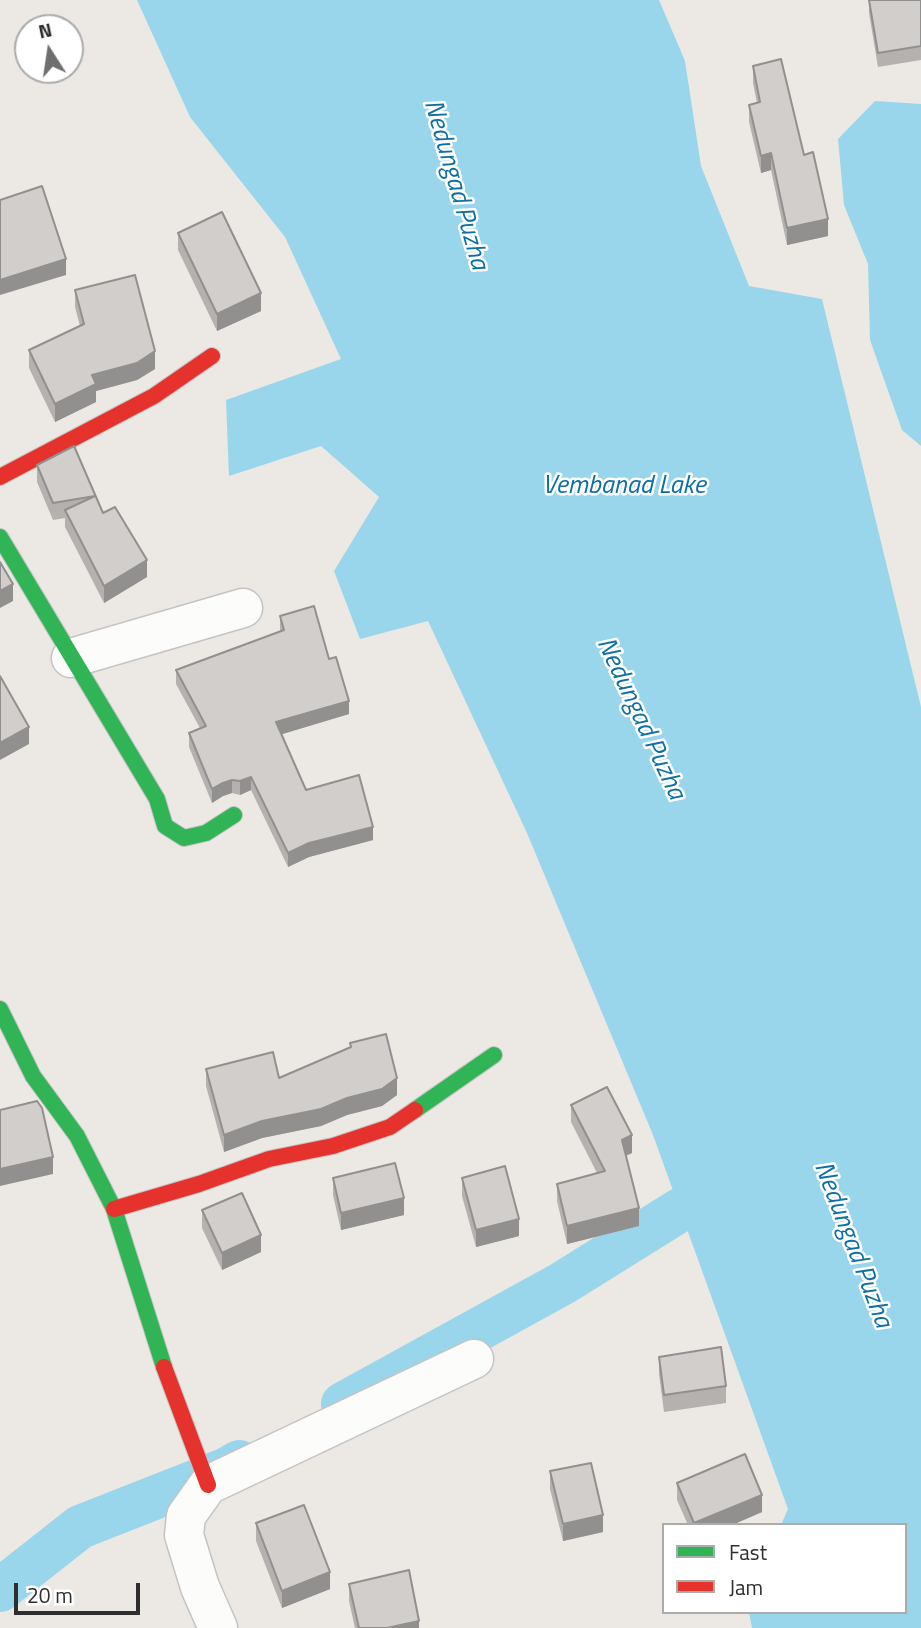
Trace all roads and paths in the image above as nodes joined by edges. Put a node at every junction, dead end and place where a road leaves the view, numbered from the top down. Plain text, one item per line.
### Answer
1 (212, 356) dead end
2 (0, 477) edge
3 (0, 537) edge
4 (243, 608) dead end
5 (71, 657) junction
6 (234, 815) dead end
7 (0, 1009) edge
8 (494, 1055) dead end
9 (114, 1209) junction
10 (474, 1359) dead end
11 (205, 1476) junction
12 (218, 1628) edge

1 - 2 street
3 - 5 street
4 - 5 street
5 - 6 street
7 - 9 street
8 - 9 street
9 - 11 street
10 - 11 street
11 - 12 street

